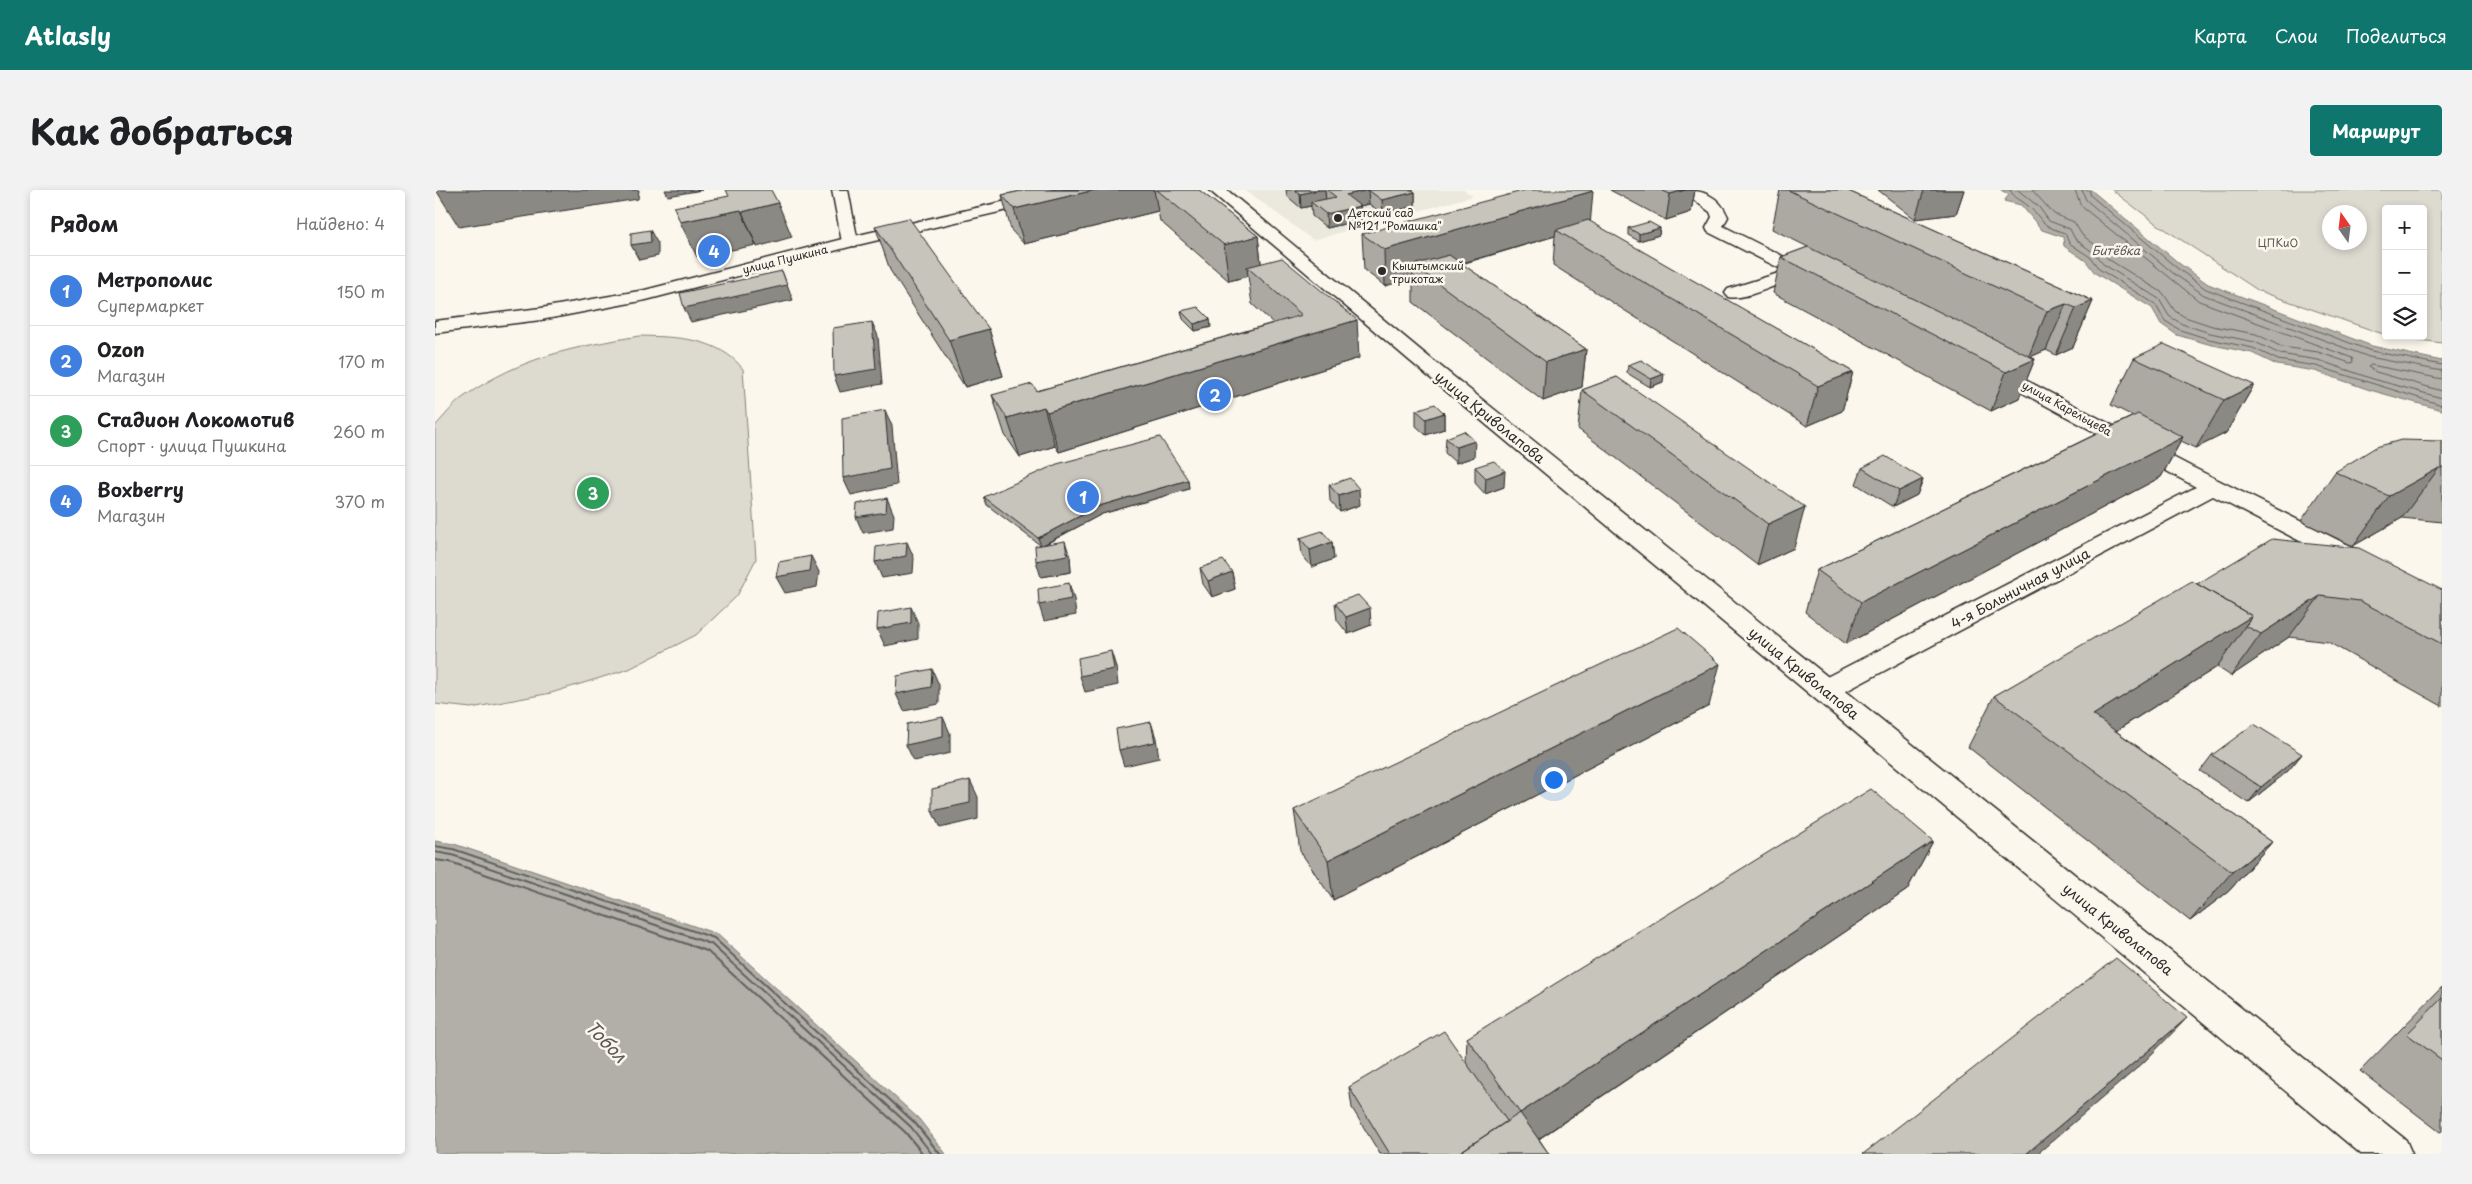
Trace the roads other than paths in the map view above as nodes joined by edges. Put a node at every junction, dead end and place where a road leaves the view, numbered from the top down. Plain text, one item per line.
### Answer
1 (840, 190) edge
2 (1075, 190) edge
3 (1217, 190) edge
4 (1689, 190) edge
5 (850, 242) junction
6 (1800, 272) junction
7 (1826, 285) edge
8 (1733, 293) dead end
9 (435, 327) edge
10 (1976, 360) edge
11 (2215, 486) junction
12 (2382, 573) edge
13 (1825, 690) junction
14 (2393, 1154) edge

1 - 5 street
2 - 5 street, улица Пушкина
3 - 13 street, улица Криволапова
4 - 6 street
5 - 9 street, улица Пушкина
6 - 7 street
6 - 8 street
10 - 11 street, улица Карельцева
11 - 12 street, улица Карельцева
11 - 13 street, 4-я Больничная улица
13 - 14 street, улица Криволапова

